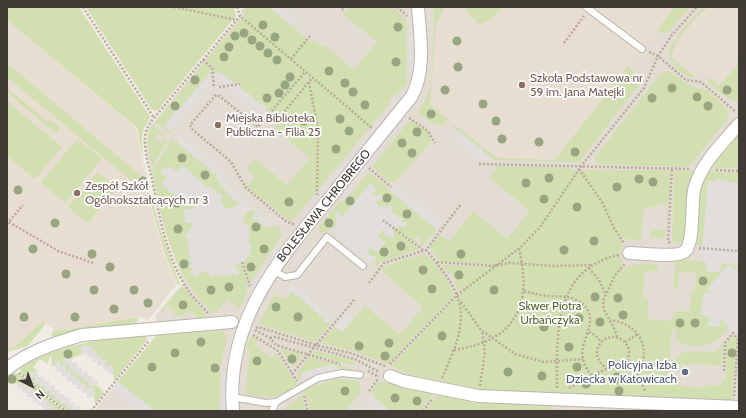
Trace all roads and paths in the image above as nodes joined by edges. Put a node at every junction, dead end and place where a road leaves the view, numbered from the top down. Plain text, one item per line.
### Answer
1 (83, 7) edge
2 (174, 7) edge
3 (237, 7) edge
4 (242, 7) edge
5 (344, 7) edge
6 (397, 7) edge
7 (418, 7) edge
8 (586, 7) edge
9 (697, 7) edge
10 (342, 10) dead end
11 (238, 11) junction
12 (240, 16) junction
13 (409, 17) dead end
14 (582, 19) dead end
15 (237, 20) junction
16 (311, 35) dead end
17 (564, 43) dead end
18 (642, 49) joint
19 (658, 56) junction
20 (291, 59) junction
21 (203, 60) junction
22 (305, 72) junction
23 (312, 78) junction
24 (309, 82) junction
25 (240, 84) dead end
26 (219, 87) dead end
27 (214, 88) dead end
28 (268, 115) junction
29 (154, 118) junction
30 (408, 118) dead end
31 (738, 118) edge
32 (372, 128) dead end
33 (435, 143) dead end
34 (479, 164) dead end
35 (582, 165) junction
36 (368, 168) dead end
37 (579, 169) junction
38 (703, 170) junction
39 (739, 171) edge
40 (391, 187) dead end
41 (317, 195) dead end
42 (461, 204) dead end
43 (23, 205) dead end
44 (383, 220) dead end
45 (8, 223) edge
46 (294, 224) dead end
47 (518, 249) junction
48 (425, 250) junction
49 (629, 253) junction
50 (242, 262) dead end
51 (437, 262) junction
52 (93, 263) dead end
53 (522, 264) junction
54 (363, 266) dead end
55 (493, 266) junction
56 (590, 266) junction
57 (274, 270) junction
58 (368, 283) dead end
59 (250, 286) dead end
60 (524, 291) junction
61 (605, 293) junction
62 (457, 295) junction
63 (566, 296) junction
64 (459, 299) junction
65 (354, 300) dead end
66 (610, 320) junction
67 (232, 322) dead end
68 (216, 323) junction
69 (156, 328) junction
70 (482, 331) junction
71 (589, 332) junction
72 (251, 334) dead end
73 (638, 334) junction
74 (617, 337) junction
75 (270, 338) junction
76 (492, 338) junction
77 (601, 342) junction
78 (625, 342) junction
79 (484, 343) junction
80 (316, 345) junction
81 (313, 348) junction
82 (454, 350) junction
83 (307, 354) junction
84 (583, 359) junction
85 (557, 362) junction
86 (627, 362) junction
87 (342, 364) dead end
88 (608, 368) junction
89 (12, 369) edge
90 (365, 370) dead end
91 (724, 371) dead end
92 (385, 373) junction
93 (637, 373) junction
94 (292, 374) junction
95 (360, 375) dead end
96 (592, 375) junction
97 (301, 388) junction
98 (438, 388) junction
99 (369, 391) dead end
100 (478, 396) junction
101 (232, 397) junction
102 (555, 400) junction
103 (276, 402) junction
104 (648, 403) junction
105 (736, 407) edge
106 (65, 411) edge
107 (91, 411) edge
108 (233, 411) edge
109 (272, 411) edge
110 (308, 411) edge
111 (423, 411) edge

1 - 29 path
2 - 15 path
3 - 11 path
4 - 11 path
5 - 10 path
6 - 13 path
7 - 57 street, BOLESŁAWA CHROBREGO
8 - 18 lane
9 - 19 path
11 - 12 path
12 - 15 path
12 - 20 path
14 - 17 path
15 - 21 path
16 - 20 path
18 - 19 path
19 - 31 path
19 - 35 path
20 - 22 path
21 - 27 path
21 - 29 path
22 - 23 path
22 - 28 path
23 - 24 path
23 - 32 path
24 - 28 path
24 - 41 path
25 - 26 path
28 - 46 path
29 - 68 path
30 - 33 path
31 - 38 street
34 - 35 path
35 - 37 path
35 - 38 path
36 - 40 path
37 - 47 path
37 - 49 path
38 - 39 path
38 - 49 street
42 - 48 path
43 - 45 path
44 - 48 path
45 - 52 path
47 - 53 path
47 - 55 path
48 - 51 path
48 - 58 path
49 - 56 path
49 - 61 path
50 - 59 path
51 - 55 path
51 - 62 path
53 - 55 path
53 - 56 path
53 - 60 path
54 - 57 lane
55 - 62 path
56 - 61 path
56 - 63 path
57 - 101 street, BOLESŁAWA CHROBREGO
60 - 63 path
60 - 76 path
61 - 66 path
62 - 64 path
62 - 92 path
63 - 71 path
63 - 85 path
64 - 70 path
64 - 82 path
65 - 80 path
66 - 73 path
66 - 74 path
67 - 68 street
68 - 69 street
69 - 89 street
69 - 107 path
70 - 76 path
70 - 79 path
71 - 77 path
71 - 84 path
72 - 94 path
73 - 78 path
73 - 93 path
74 - 77 path
74 - 78 path
75 - 80 path
75 - 81 path
75 - 83 path
76 - 79 path
76 - 85 path
77 - 88 path
78 - 86 path
79 - 82 path
79 - 100 path
80 - 81 path
80 - 92 path
81 - 83 path
81 - 92 path
82 - 98 path
83 - 87 path
83 - 94 path
84 - 85 path
84 - 96 path
85 - 102 path
86 - 88 path
86 - 93 path
88 - 96 path
89 - 106 path
90 - 92 path
91 - 105 path
92 - 98 street
92 - 99 path
93 - 96 path
93 - 104 path
94 - 97 path
95 - 97 lane
96 - 102 path
97 - 103 lane
97 - 110 path
98 - 100 street
98 - 111 path
100 - 102 street
101 - 103 lane
101 - 108 street, BOLESŁAWA CHROBREGO
102 - 104 street
103 - 109 lane
104 - 105 street

